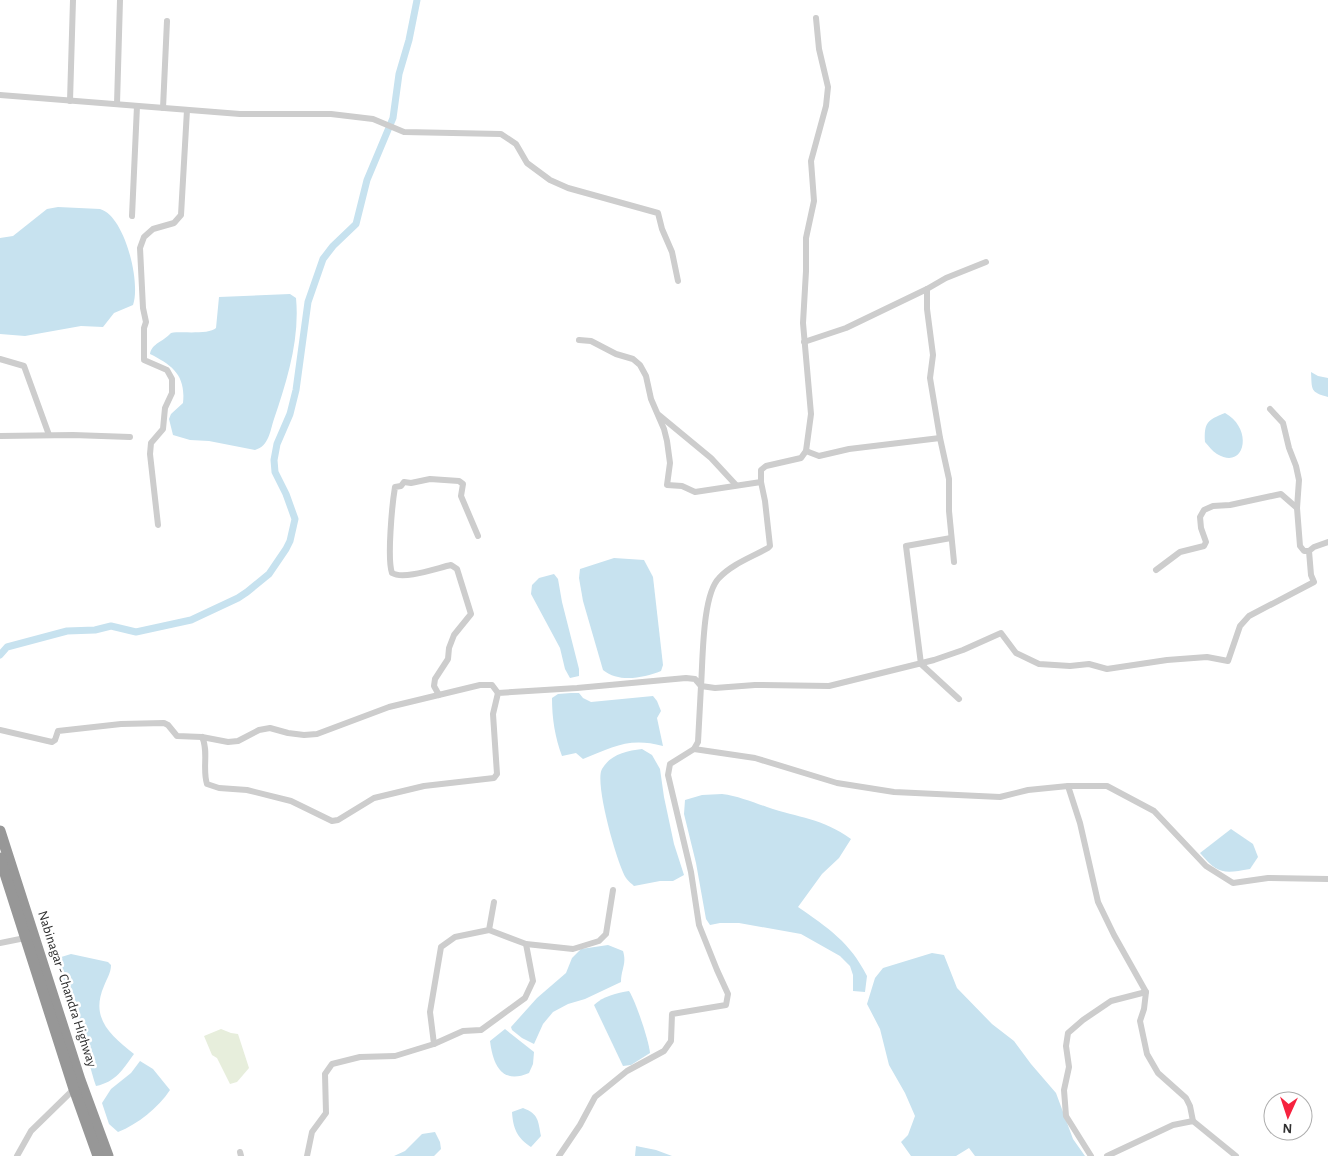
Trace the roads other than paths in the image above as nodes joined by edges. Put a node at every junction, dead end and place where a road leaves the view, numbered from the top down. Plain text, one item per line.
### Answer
1 (73, 0) edge
2 (120, 0) edge
3 (816, 18) dead end
4 (167, 21) dead end
5 (0, 95) edge
6 (70, 101) junction
7 (117, 104) junction
8 (137, 106) junction
9 (163, 108) junction
10 (187, 110) junction
11 (132, 216) dead end
12 (986, 262) dead end
13 (678, 281) dead end
14 (927, 288) junction
15 (578, 340) dead end
16 (804, 342) junction
17 (0, 359) edge
18 (1270, 409) dead end
19 (657, 414) junction
20 (50, 435) junction
21 (0, 436) edge
22 (130, 437) dead end
23 (940, 438) junction
24 (806, 450) junction
25 (761, 482) junction
26 (736, 485) junction
27 (1297, 508) junction
28 (158, 525) dead end
29 (478, 536) dead end
30 (951, 538) junction
31 (1328, 542) edge
32 (1309, 551) junction
33 (954, 562) dead end
34 (1156, 570) dead end
35 (921, 664) junction
36 (701, 686) junction
37 (498, 693) junction
38 (439, 695) junction
39 (959, 699) dead end
40 (0, 730) edge
41 (202, 737) junction
42 (694, 749) junction
43 (1068, 786) junction
44 (0, 831) edge
45 (0, 858) edge
46 (1328, 879) edge
47 (613, 890) dead end
48 (19, 902) junction
49 (494, 902) dead end
50 (489, 930) junction
51 (25, 938) junction
52 (0, 943) edge
53 (526, 944) junction
54 (1146, 992) junction
55 (434, 1044) junction
56 (74, 1089) junction
57 (1193, 1121) junction
58 (17, 1156) edge
59 (98, 1156) edge
60 (108, 1156) edge
61 (307, 1156) edge
62 (559, 1156) edge
63 (1091, 1156) edge
64 (1107, 1156) edge
65 (1236, 1156) edge

1 - 6 street
2 - 7 street
3 - 16 street
4 - 9 street
5 - 6 street
6 - 7 street
7 - 8 street
8 - 9 street
8 - 11 street
9 - 10 street
10 - 13 street
10 - 28 street
12 - 14 street
14 - 16 street
14 - 23 street
15 - 19 street
16 - 24 street
17 - 20 street
18 - 27 street
19 - 26 street
19 - 26 street
20 - 21 street
20 - 22 street
23 - 24 street
23 - 30 street
24 - 25 street
25 - 26 street
25 - 36 street
27 - 32 street
27 - 34 street
29 - 38 street
30 - 33 street
30 - 35 street
31 - 32 street
32 - 35 street
35 - 36 street
35 - 39 street
36 - 37 street
36 - 42 street
37 - 38 street
37 - 41 street
38 - 41 street
40 - 41 street
42 - 43 street
42 - 62 street
43 - 46 street
43 - 54 street
44 - 48 highway, Nabinagar - Chandra Highway
45 - 48 highway, Nabinagar - Chandra Highway
47 - 53 street
48 - 51 highway, Nabinagar - Chandra Highway
48 - 60 highway, Nabinagar - Chandra Highway
49 - 50 street
50 - 53 street
50 - 55 street
51 - 52 street
51 - 56 highway, Nabinagar - Chandra Highway
53 - 55 street
54 - 57 street
54 - 63 street
55 - 61 street
56 - 58 street
56 - 59 highway, Nabinagar - Chandra Highway
57 - 64 street
57 - 65 street

